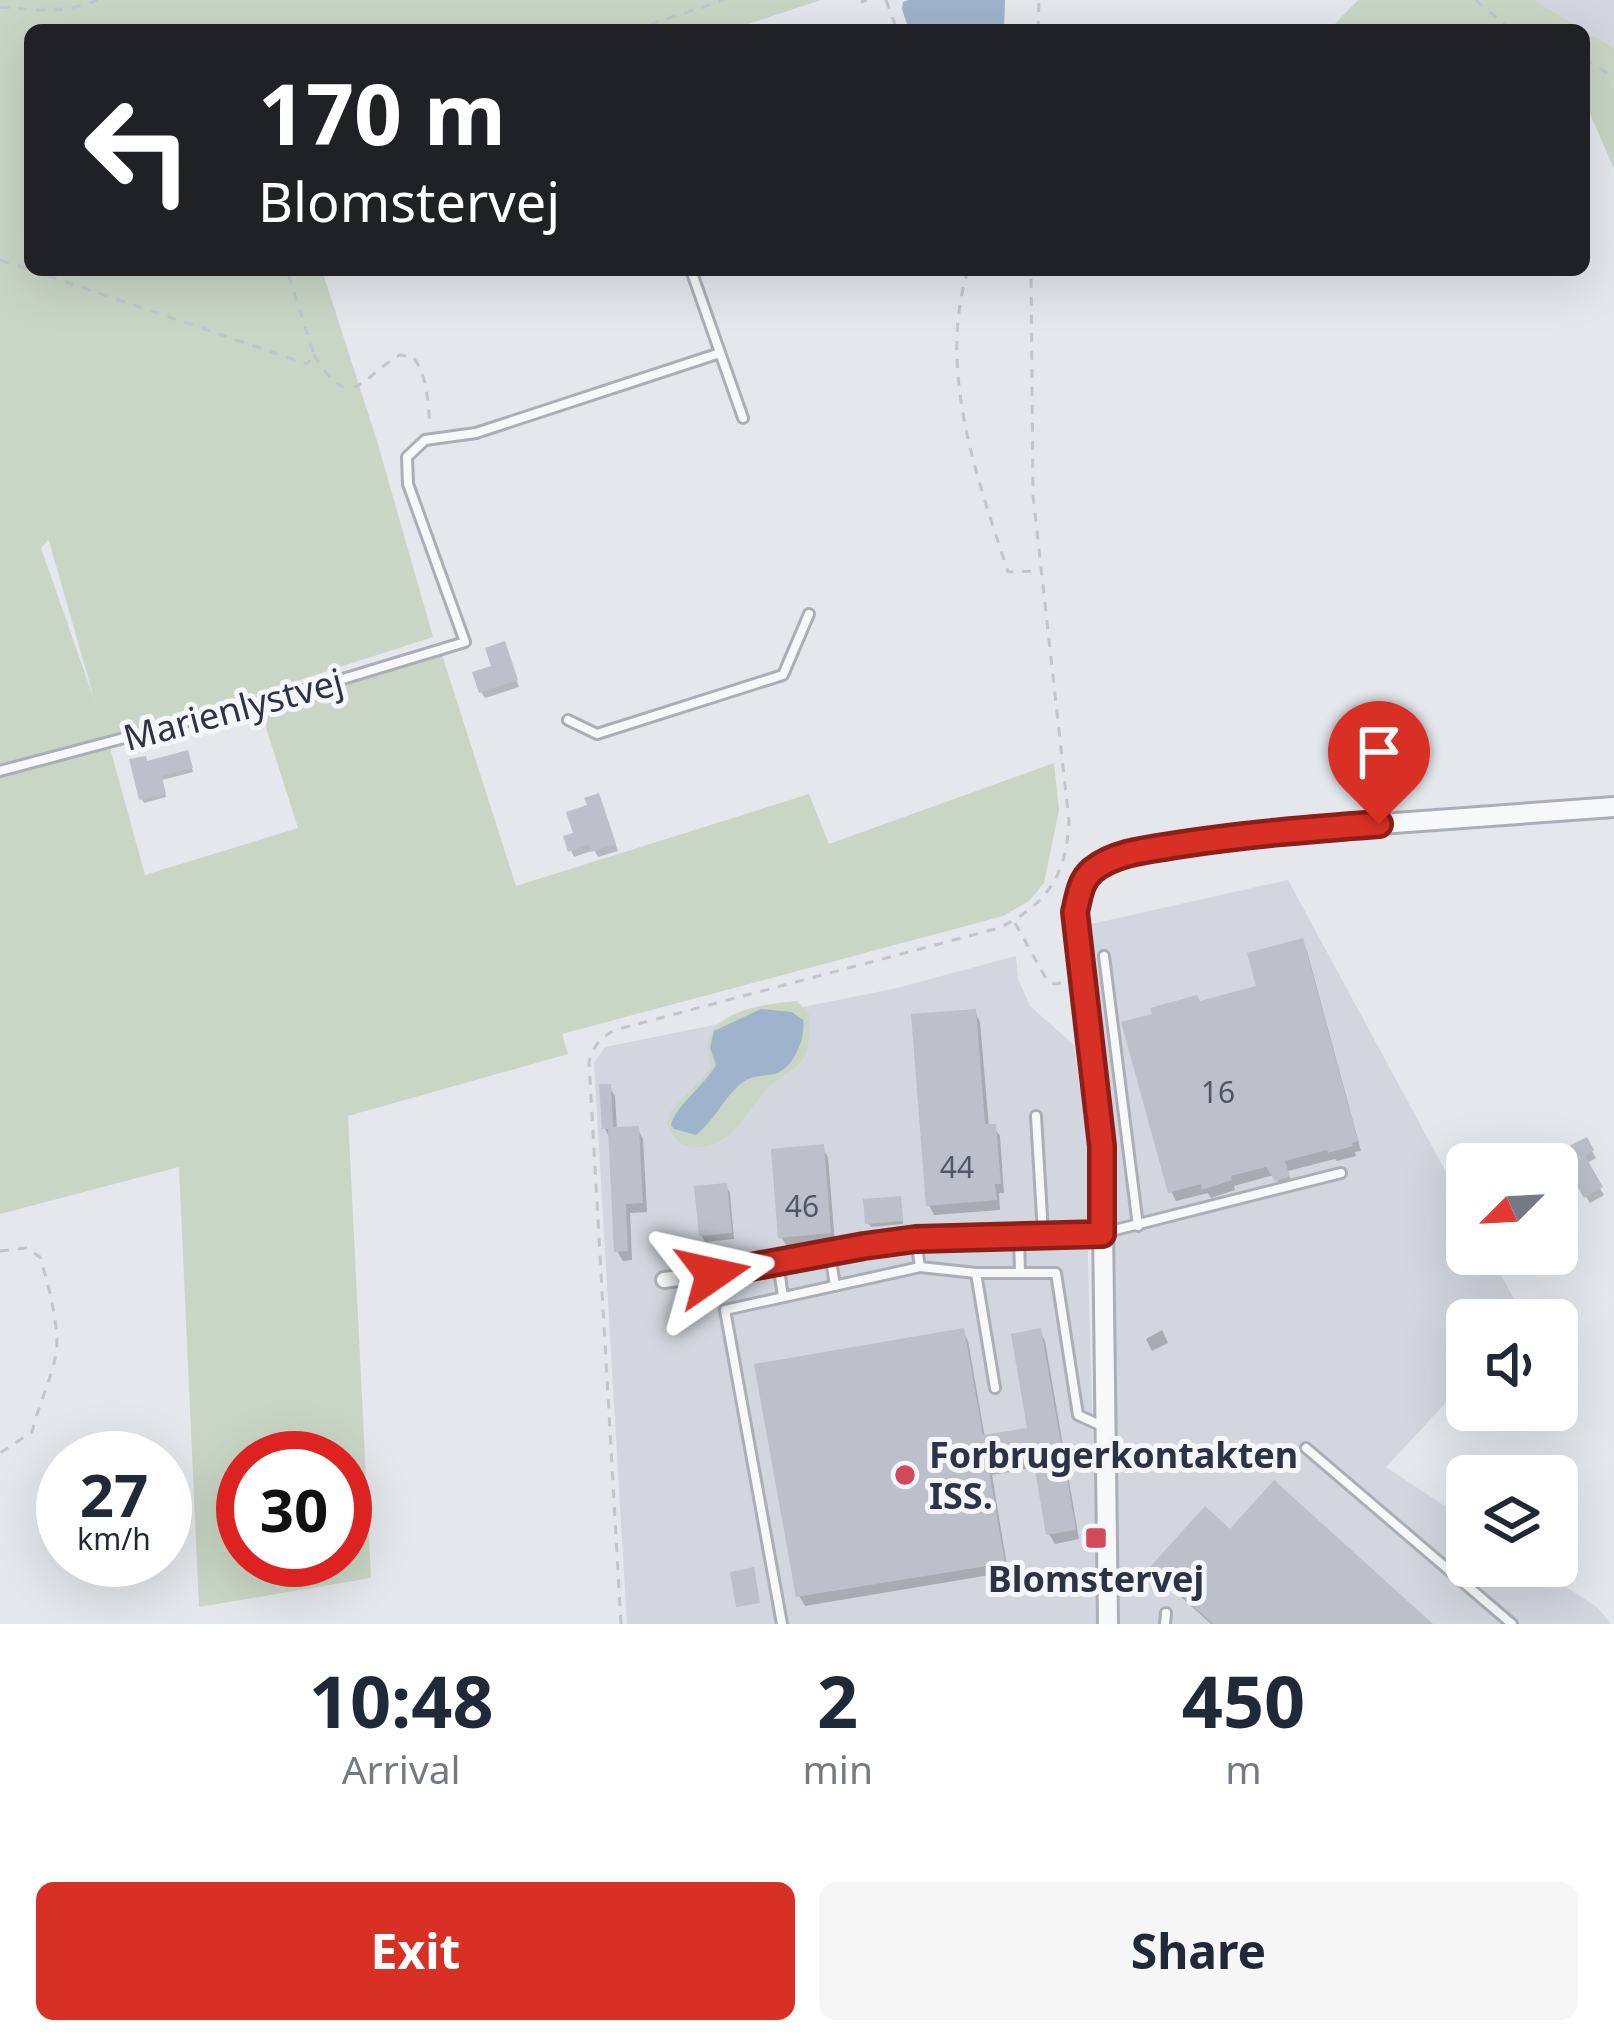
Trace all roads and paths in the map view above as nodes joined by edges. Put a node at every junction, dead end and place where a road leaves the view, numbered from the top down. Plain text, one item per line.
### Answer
1 (98, 0) edge
2 (724, 0) edge
3 (1476, 0) edge
4 (0, 7) edge
5 (651, 24) edge
6 (1504, 24) edge
7 (48, 276) edge
8 (289, 276) edge
9 (693, 276) edge
10 (966, 276) edge
11 (1031, 276) edge
12 (720, 353) junction
13 (314, 355) junction
14 (743, 418) dead end
15 (425, 440) junction
16 (1041, 571) junction
17 (809, 614) dead end
18 (568, 720) dead end
19 (0, 771) edge
20 (1614, 807) edge
21 (1014, 921) junction
22 (1104, 956) dead end
23 (1082, 979) junction
24 (1036, 1116) dead end
25 (1341, 1173) dead end
26 (1138, 1226) junction
27 (1043, 1234) junction
28 (1102, 1234) junction
29 (1019, 1235) junction
30 (916, 1239) junction
31 (0, 1251) edge
32 (829, 1252) junction
33 (778, 1262) junction
34 (920, 1267) junction
35 (976, 1273) junction
36 (1020, 1273) junction
37 (664, 1280) dead end
38 (835, 1286) junction
39 (783, 1297) junction
40 (995, 1388) dead end
41 (1103, 1427) junction
42 (1306, 1448) dead end
43 (0, 1453) edge
44 (622, 1624) edge
45 (782, 1624) edge
46 (1108, 1624) edge
47 (1512, 1624) edge

1 - 4 path
2 - 5 path
3 - 6 path
7 - 13 path
8 - 13 path
9 - 12 lane
10 - 16 path
11 - 16 path
12 - 14 lane
12 - 15 lane
13 - 15 path
15 - 19 lane, Marienlystvej
16 - 21 path
17 - 18 lane
20 - 23 street
21 - 23 path
21 - 44 path
22 - 26 lane
23 - 28 street
24 - 27 lane
25 - 26 lane
26 - 28 lane
27 - 28 street
27 - 29 street
28 - 41 street
29 - 30 street
29 - 36 lane
30 - 32 street
30 - 34 lane
31 - 43 path
32 - 33 street
32 - 38 lane
33 - 37 street
33 - 39 lane
34 - 35 lane
34 - 38 lane
35 - 36 lane
35 - 40 lane
36 - 41 lane
38 - 39 lane
39 - 45 lane
41 - 46 street
42 - 47 lane

